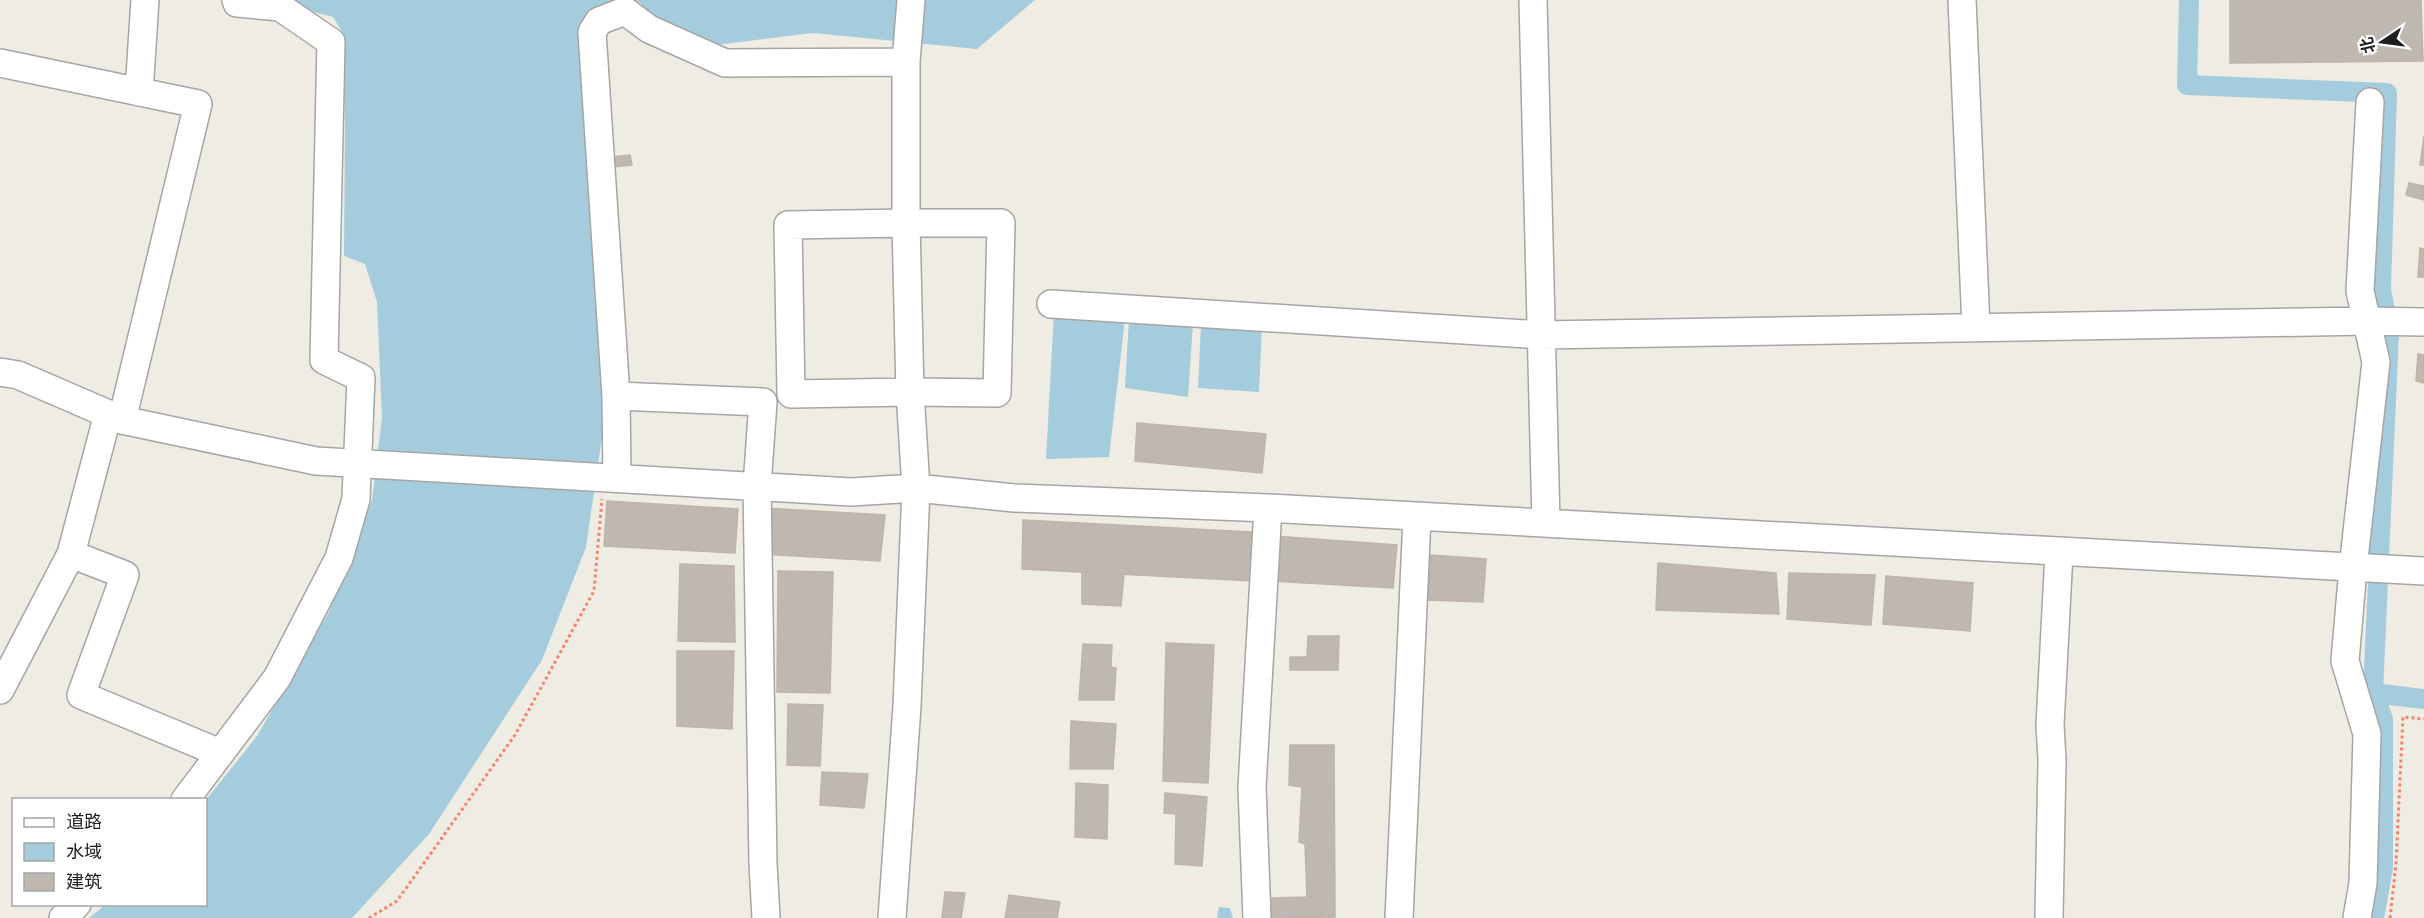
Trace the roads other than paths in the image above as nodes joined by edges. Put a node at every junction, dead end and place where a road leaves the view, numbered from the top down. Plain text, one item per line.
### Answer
1 (145, 0) edge
2 (236, 0) edge
3 (910, 0) edge
4 (1533, 0) edge
5 (1962, 0) edge
6 (906, 62) junction
7 (0, 63) edge
8 (139, 92) junction
9 (2370, 102) dead end
10 (906, 223) junction
11 (1051, 304) dead end
12 (2378, 321) junction
13 (2424, 322) edge
14 (1976, 327) junction
15 (1542, 334) junction
16 (0, 372) edge
17 (910, 392) junction
18 (791, 394) junction
19 (616, 396) junction
20 (763, 402) junction
21 (115, 417) junction
22 (357, 463) junction
23 (610, 478) junction
24 (757, 486) junction
25 (916, 488) junction
26 (1268, 508) junction
27 (1417, 517) junction
28 (1546, 523) junction
29 (2059, 553) junction
30 (72, 554) junction
31 (2356, 568) junction
32 (2424, 571) edge
33 (0, 690) edge
34 (220, 753) junction
35 (186, 798) edge
36 (75, 906) edge
37 (63, 918) edge
38 (766, 918) edge
39 (892, 918) edge
40 (1257, 918) edge
41 (1399, 918) edge
42 (2049, 918) edge
43 (2357, 918) edge

1 - 8 street
2 - 22 street
3 - 6 street
4 - 15 street
5 - 14 street
6 - 10 street
6 - 19 street
7 - 8 street
8 - 21 street
9 - 12 street
10 - 17 street
10 - 17 street
10 - 18 street
11 - 15 street
12 - 13 street
12 - 14 street
12 - 31 street
14 - 15 street
15 - 28 street
16 - 21 street
17 - 18 street
17 - 25 street
18 - 20 street
19 - 20 street
19 - 23 street
20 - 24 street
21 - 22 street
21 - 30 street
22 - 23 street
22 - 34 street
23 - 24 street
24 - 25 street
24 - 38 street
25 - 26 street
25 - 39 street
26 - 27 street
26 - 40 street
27 - 28 street
27 - 41 street
28 - 29 street
29 - 31 street
29 - 42 street
30 - 33 street
30 - 34 street
31 - 32 street
31 - 43 street
34 - 35 street
36 - 37 street

